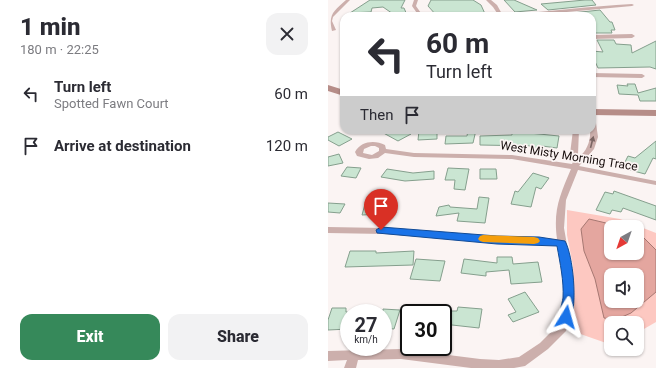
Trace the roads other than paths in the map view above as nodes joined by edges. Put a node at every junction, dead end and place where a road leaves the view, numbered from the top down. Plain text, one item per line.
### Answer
1 (348, 0) edge
2 (416, 0) edge
3 (488, 0) edge
4 (632, 5) dead end
5 (418, 12) edge
6 (498, 12) edge
7 (547, 12) edge
8 (334, 30) dead end
9 (632, 36) dead end
10 (596, 37) edge
11 (596, 75) edge
12 (642, 76) dead end
13 (328, 88) edge
14 (340, 92) edge
15 (596, 112) edge
16 (656, 112) edge
17 (596, 118) edge
18 (656, 119) edge
19 (576, 134) edge
20 (594, 134) edge
21 (383, 151) dead end
22 (576, 164) junction
23 (656, 183) edge
24 (328, 230) edge
25 (561, 243) junction
26 (392, 354) edge
27 (340, 355) edge
28 (328, 356) edge
29 (353, 356) edge
30 (523, 365) edge
31 (350, 368) edge

1 - 8 street
2 - 5 street
3 - 6 street
4 - 7 street
9 - 10 street
11 - 12 street
13 - 14 street
15 - 16 street
17 - 18 street
19 - 22 street
22 -> 20 street
21 - 22 street, West Misty Morning Trace
22 - 23 street, West Misty Morning Trace
22 - 25 street
24 - 25 street
25 - 30 street
26 - 30 street
27 - 28 street
29 - 31 street

